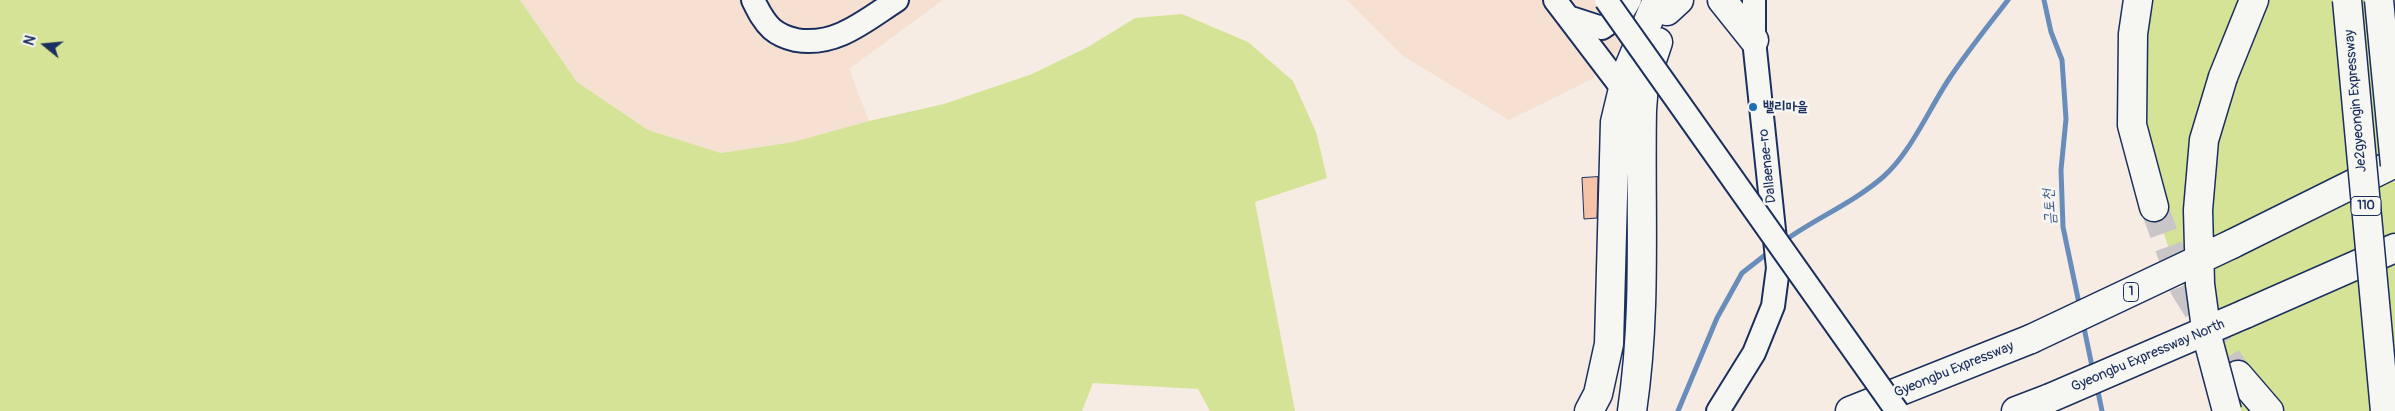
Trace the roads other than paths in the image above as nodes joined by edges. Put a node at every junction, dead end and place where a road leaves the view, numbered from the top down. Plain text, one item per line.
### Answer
1 (753, 0) edge
2 (897, 0) edge
3 (1606, 0) edge
4 (1630, 0) edge
5 (1722, 0) edge
6 (1754, 0) edge
7 (2138, 0) edge
8 (2254, 0) edge
9 (2347, 0) edge
10 (2379, 0) edge
11 (1669, 3) edge
12 (1562, 8) edge
13 (1754, 40) junction
14 (1622, 88) junction
15 (2395, 164) edge
16 (2395, 180) edge
17 (2154, 207) tunnel mouth
18 (2232, 244) junction
19 (2395, 248) edge
20 (2238, 375) tunnel mouth
21 (1589, 411) edge
22 (1632, 411) edge
23 (1718, 411) edge
24 (1850, 411) edge
25 (1897, 411) edge
26 (2016, 411) edge
27 (2227, 411) edge
28 (2268, 411) edge
29 (2385, 411) edge

1 - 2 street
3 - 25 street, bridge
4 - 12 street
5 - 13 highway
6 - 13 street, Dallaenae-ro
7 - 17 highway
8 - 27 highway, bridge
9 - 29 highway, Je2gyeongin Expressway / 110, bridge
10 - 15 highway, bridge
11 - 14 highway
11 - 22 highway
12 - 14 street
13 - 23 street, Dallaenae-ro, bridge
14 - 21 highway
15 - 18 highway
16 - 18 highway, 1
18 - 24 highway, Gyeongbu Expressway / 1, bridge
19 - 26 highway, Gyeongbu Expressway North, bridge
20 - 28 highway

